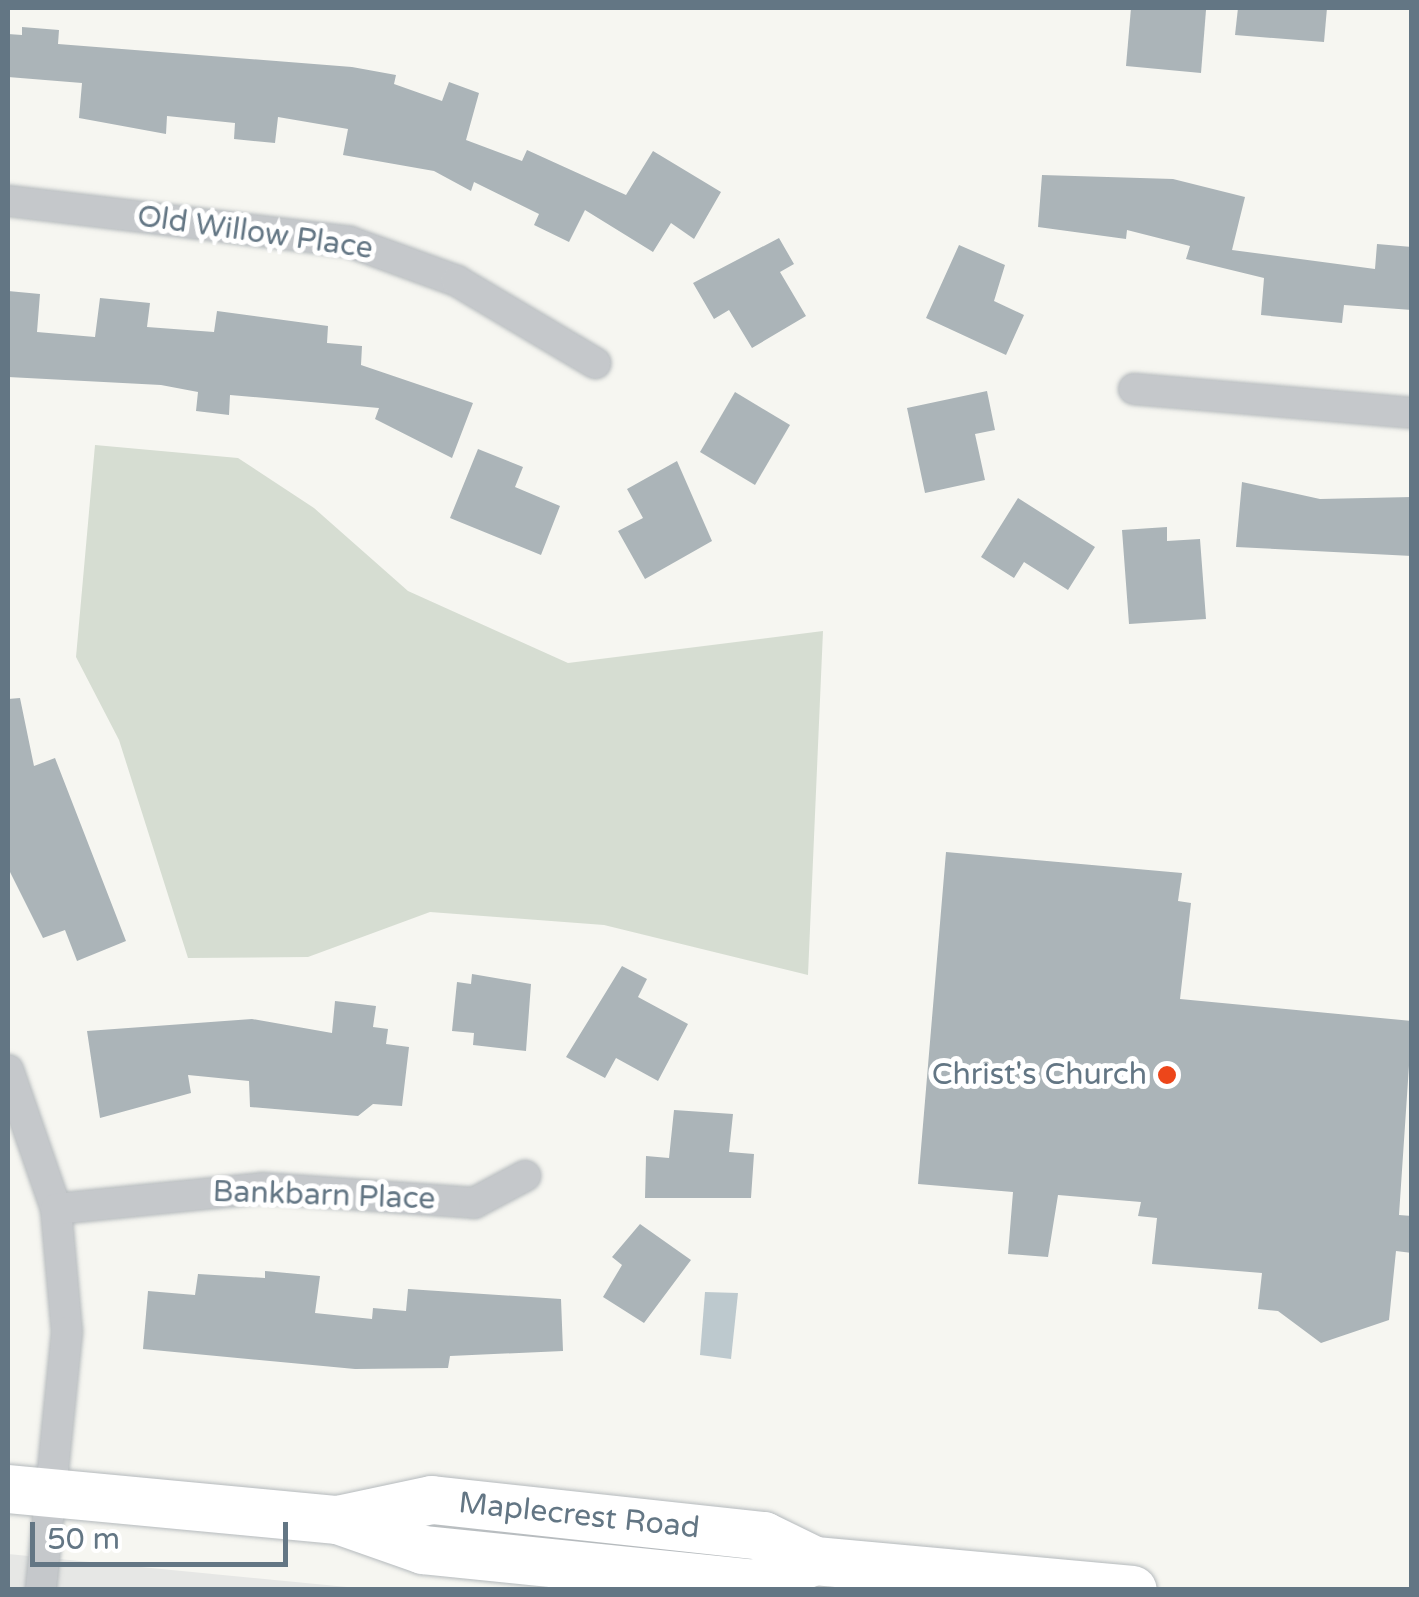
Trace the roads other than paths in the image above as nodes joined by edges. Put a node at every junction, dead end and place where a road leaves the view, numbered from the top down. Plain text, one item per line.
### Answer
1 (8, 201) edge
2 (595, 363) dead end
3 (1134, 388) dead end
4 (1412, 413) edge
5 (8, 1070) edge
6 (525, 1176) dead end
7 (56, 1209) junction
8 (29, 1491) edge
9 (814, 1575) edge
10 (40, 1590) edge
11 (1132, 1590) edge

1 - 2 street, Old Willow Place
3 - 4 street
5 - 7 street
6 - 7 street, Bankbarn Place
7 - 8 street
8 - 9 main road, Maplecrest Road
8 - 10 street
9 - 11 main road, Maplecrest Road

